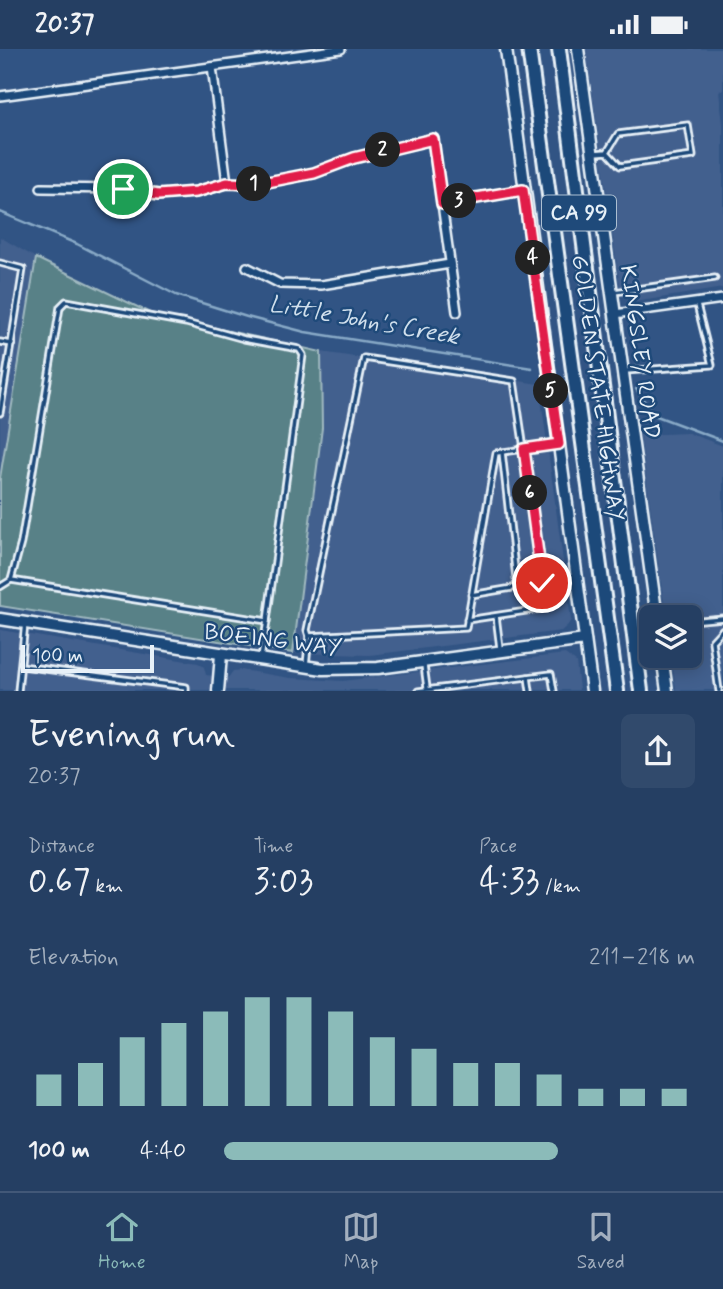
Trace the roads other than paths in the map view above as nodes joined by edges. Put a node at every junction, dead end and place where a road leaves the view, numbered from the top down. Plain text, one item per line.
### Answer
1 (341, 49) edge
2 (506, 49) edge
3 (529, 49) edge
4 (559, 49) edge
5 (578, 49) edge
6 (212, 67) junction
7 (0, 96) edge
8 (607, 152) junction
9 (592, 153) junction
10 (227, 183) junction
11 (41, 188) dead end
12 (523, 190) junction
13 (442, 204) junction
14 (0, 263) edge
15 (450, 264) junction
16 (247, 267) dead end
17 (715, 278) dead end
18 (612, 293) junction
19 (723, 299) edge
20 (696, 303) junction
21 (457, 312) dead end
22 (615, 314) junction
23 (0, 342) edge
24 (12, 344) junction
25 (623, 371) junction
26 (0, 413) edge
27 (559, 444) junction
28 (524, 449) junction
29 (502, 452) junction
30 (11, 580) junction
31 (542, 583) junction
32 (0, 587) edge
33 (517, 587) junction
34 (471, 595) junction
35 (655, 605) edge
36 (496, 616) junction
37 (723, 618) edge
38 (0, 619) edge
39 (467, 620) junction
40 (702, 620) edge
41 (267, 621) junction
42 (25, 623) junction
43 (723, 629) edge
44 (309, 636) junction
45 (585, 640) junction
46 (500, 652) junction
47 (221, 655) junction
48 (260, 662) junction
49 (423, 662) junction
50 (21, 666) junction
51 (306, 668) junction
52 (664, 668) edge
53 (528, 677) junction
54 (427, 690) edge
55 (18, 691) edge
56 (186, 691) edge
57 (218, 691) edge
58 (418, 691) edge
59 (530, 691) edge
60 (554, 691) edge
61 (592, 691) edge
62 (617, 691) edge
63 (641, 691) edge
64 (667, 691) edge
65 (719, 691) edge

1 - 6 street
2 - 12 street
3 - 62 highway, GOLDEN STATE HIGHWAY / CA 99
4 - 63 highway, GOLDEN STATE HIGHWAY / CA 99
5 - 9 street, KINGSLEY ROAD
6 - 7 street
6 - 10 street
8 - 8 lane
8 - 9 lane
9 - 18 street, KINGSLEY ROAD
10 - 11 street
10 - 13 street
12 - 13 street
12 - 27 street
13 - 15 street
14 - 24 lane
15 - 16 street
15 - 21 street
17 - 18 lane
18 - 22 street, KINGSLEY ROAD
19 - 20 street
20 - 22 street
20 - 25 lane
22 - 25 street, KINGSLEY ROAD
23 - 24 lane
24 - 26 lane
25 - 35 street, KINGSLEY ROAD
27 - 28 lane
27 - 45 street
28 - 29 lane
28 - 31 lane
28 - 44 lane
29 - 33 lane
29 - 34 lane
30 - 32 lane
30 - 41 lane
30 - 41 lane
31 - 33 lane
31 - 36 lane
33 - 34 lane
34 - 39 lane
36 - 39 lane
36 - 46 lane
37 - 40 lane
38 - 42 street, BOEING WAY
39 - 44 lane
41 - 48 lane
42 - 47 street, BOEING WAY
42 - 50 lane
43 - 65 lane
44 - 51 lane
45 - 46 street, BOEING WAY
45 - 61 street
46 - 49 street, BOEING WAY
47 - 48 street, BOEING WAY
47 - 57 street
48 - 51 street, BOEING WAY
49 - 51 street, BOEING WAY
49 - 54 lane
50 - 55 lane
50 - 56 lane
52 - 64 street
53 - 54 lane
53 - 59 lane
53 - 60 lane
54 - 58 lane

